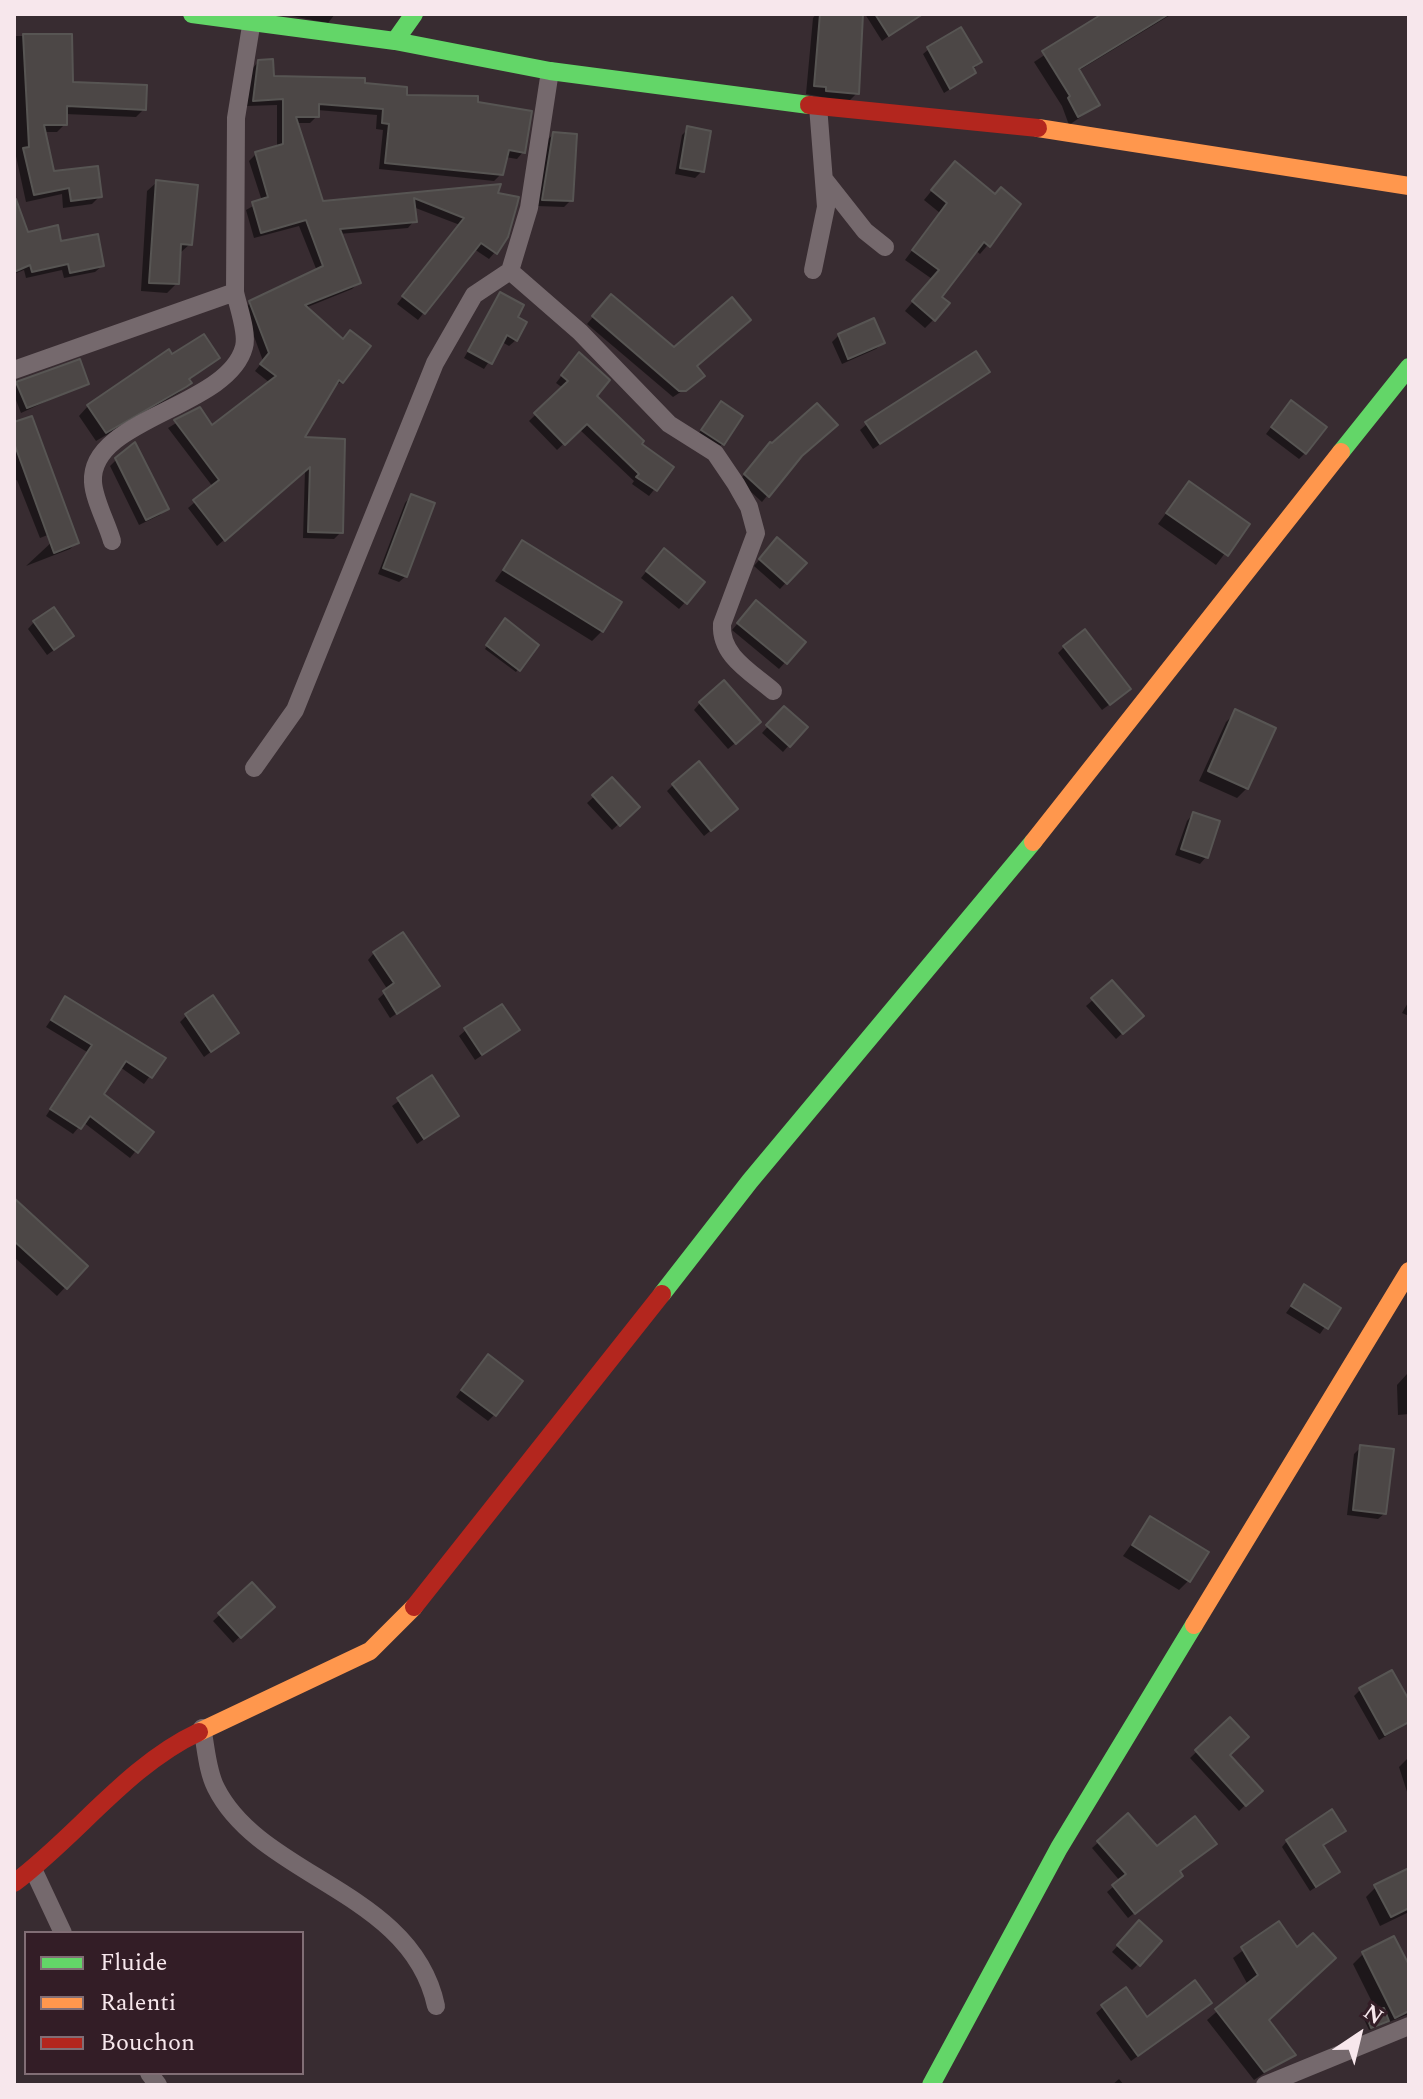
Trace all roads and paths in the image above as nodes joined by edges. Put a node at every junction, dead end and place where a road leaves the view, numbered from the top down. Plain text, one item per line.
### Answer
1 (192, 14) edge
2 (414, 14) edge
3 (252, 20) junction
4 (395, 41) junction
5 (550, 71) junction
6 (818, 106) junction
7 (822, 176) junction
8 (1409, 186) edge
9 (885, 247) dead end
10 (813, 270) dead end
11 (510, 271) junction
12 (235, 292) junction
13 (1409, 367) edge
14 (14, 370) edge
15 (112, 541) dead end
16 (773, 691) dead end
17 (254, 768) dead end
18 (1409, 1271) edge
19 (202, 1728) junction
20 (33, 1869) junction
21 (14, 1883) edge
22 (62, 1931) edge
23 (436, 2006) dead end
24 (1409, 2026) edge
25 (931, 2085) edge
26 (1265, 2085) edge

1 - 3 street
2 - 4 street
3 - 4 street
3 - 12 street
4 - 5 street
5 - 6 street
5 - 11 street
6 - 7 street
6 - 8 street
7 - 9 street
7 - 10 street
11 - 16 street
11 - 17 street
12 - 14 street
12 - 15 street
13 - 19 street
18 - 25 street
19 - 20 street
19 - 23 street
20 - 21 street
20 - 22 street
24 - 26 street

